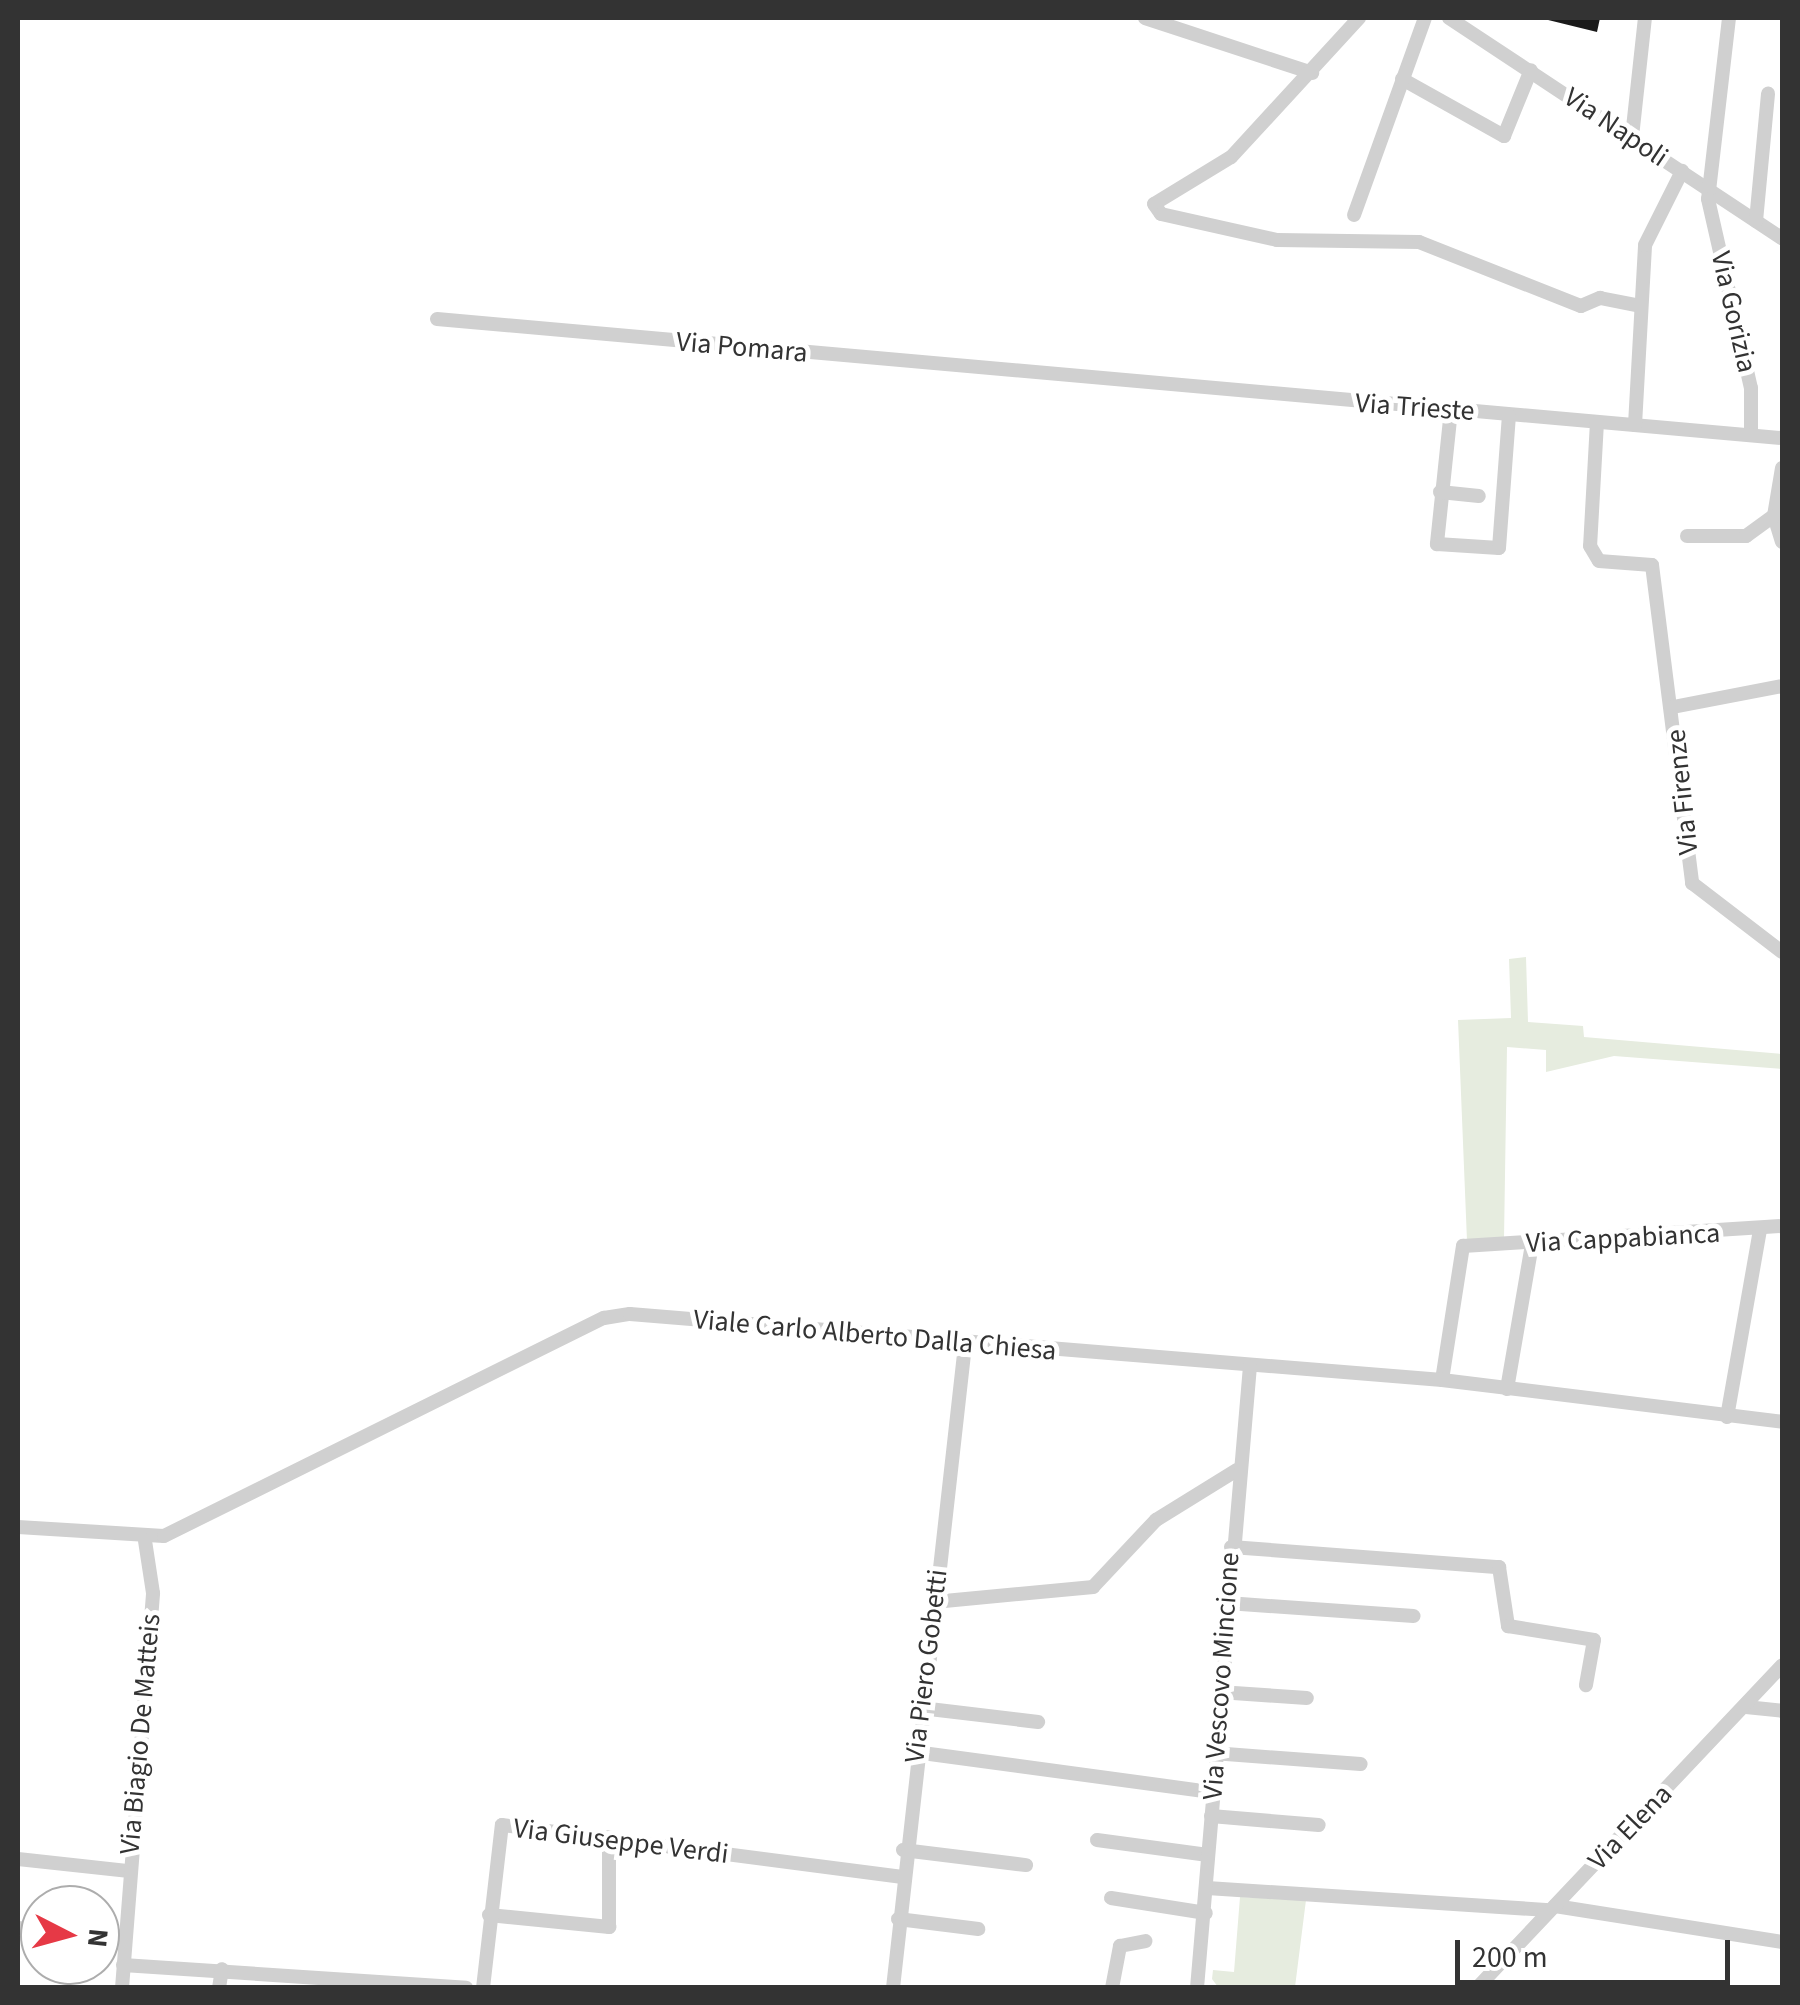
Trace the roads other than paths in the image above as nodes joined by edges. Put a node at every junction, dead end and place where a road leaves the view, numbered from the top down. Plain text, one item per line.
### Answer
1 (1145, 18) edge
2 (1360, 18) edge
3 (1424, 18) edge
4 (1449, 18) edge
5 (1645, 18) edge
6 (1729, 18) edge
7 (1531, 70) junction
8 (1312, 73) junction
9 (1402, 79) junction
10 (1768, 94) dead end
11 (1632, 137) junction
12 (1682, 170) junction
13 (1711, 190) junction
14 (1354, 214) dead end
15 (1756, 221) junction
16 (1782, 238) edge
17 (1636, 305) junction
18 (437, 319) dead end
19 (1047, 375) joint
20 (1450, 410) junction
21 (1509, 414) junction
22 (1597, 422) junction
23 (1635, 425) junction
24 (1751, 435) junction
25 (1782, 438) edge
26 (1782, 468) edge
27 (1440, 492) junction
28 (1479, 496) dead end
29 (1774, 516) junction
30 (1686, 536) dead end
31 (1782, 542) edge
32 (1782, 686) edge
33 (1672, 707) junction
34 (1782, 952) edge
35 (1782, 1226) edge
36 (1760, 1230) junction
37 (1532, 1244) junction
38 (965, 1344) junction
39 (1250, 1366) junction
40 (1442, 1380) junction
41 (1507, 1390) junction
42 (1727, 1417) junction
43 (1782, 1422) edge
44 (1237, 1470) junction
45 (18, 1527) edge
46 (145, 1541) junction
47 (1230, 1547) junction
48 (934, 1602) junction
49 (1227, 1604) junction
50 (1414, 1616) dead end
51 (1782, 1666) edge
52 (1586, 1685) dead end
53 (1219, 1692) junction
54 (1308, 1698) dead end
55 (1746, 1707) junction
56 (920, 1708) junction
57 (1782, 1711) edge
58 (1038, 1722) dead end
59 (915, 1752) junction
60 (1213, 1753) junction
61 (1362, 1764) dead end
62 (1211, 1792) junction
63 (1210, 1816) junction
64 (1319, 1824) dead end
65 (609, 1836) junction
66 (1097, 1840) dead end
67 (904, 1850) junction
68 (1208, 1855) junction
69 (18, 1859) edge
70 (1026, 1865) dead end
71 (128, 1870) junction
72 (902, 1877) junction
73 (1206, 1888) junction
74 (1111, 1898) dead end
75 (1552, 1908) junction
76 (1206, 1913) junction
77 (489, 1915) junction
78 (898, 1918) junction
79 (978, 1929) dead end
80 (120, 1937) edge
81 (125, 1937) junction
82 (1146, 1941) dead end
83 (1782, 1942) edge
84 (123, 1965) junction
85 (222, 1970) junction
86 (276, 1980) edge
87 (401, 1985) edge
88 (1478, 1986) edge
89 (122, 1988) edge
90 (219, 1988) edge
91 (466, 1988) edge
92 (483, 1988) edge
93 (893, 1988) edge
94 (1112, 1988) edge
95 (1197, 1988) edge
96 (1497, 1988) edge

1 - 8 street
2 - 8 street
3 - 9 street
4 - 7 street, Via Napoli
5 - 11 street
6 - 13 street, Via Gorizia
7 - 9 street
7 - 11 street, Via Napoli
8 - 17 street
9 - 14 street
10 - 15 street
11 - 12 street, Via Napoli
12 - 13 street, Via Napoli
12 - 17 street
13 - 15 street, Via Napoli
13 - 24 street, Via Gorizia
15 - 16 street, Via Napoli
17 - 23 street
18 - 19 street, Via Pomara
19 - 20 street, Via Trieste
20 - 21 street, Via Trieste
20 - 27 street
21 - 22 street, Via Trieste
21 - 27 street
22 - 23 street, Via Trieste
22 - 33 street, Via Firenze
23 - 24 street, Via Trieste
24 - 25 street, Via Trieste
26 - 29 street
27 - 28 street
29 - 30 street
29 - 31 street
32 - 33 street
33 - 34 street, Via Firenze
35 - 36 street, Via Cappabianca
36 - 37 street, Via Cappabianca
36 - 42 street
37 - 40 street, Via Cappabianca
37 - 41 street
38 - 39 street, Viale Carlo Alberto Dalla Chiesa
38 - 46 street, Viale Carlo Alberto Dalla Chiesa
38 - 48 street, Via Piero Gobetti
39 - 40 street, Viale Carlo Alberto Dalla Chiesa
39 - 44 street, Via Vescovo Mincione
40 - 41 street, Viale Carlo Alberto Dalla Chiesa
41 - 42 street, Viale Carlo Alberto Dalla Chiesa
42 - 43 street, Viale Carlo Alberto Dalla Chiesa
44 - 47 street, Via Vescovo Mincione
44 - 48 street
45 - 46 street, Viale Carlo Alberto Dalla Chiesa
46 - 71 street, Via Biagio De Matteis
47 - 49 street, Via Vescovo Mincione
47 - 52 street
48 - 56 street, Via Piero Gobetti
49 - 50 street
49 - 53 street, Via Vescovo Mincione
51 - 55 street, Via Elena
53 - 54 street
53 - 60 street, Via Vescovo Mincione
55 - 57 street
55 - 75 street, Via Elena
56 - 58 street
56 - 59 street, Via Piero Gobetti
59 - 62 street
59 - 67 street, Via Piero Gobetti
60 - 61 street
60 - 62 street, Via Vescovo Mincione
62 - 63 street, Via Vescovo Mincione
63 - 64 street
63 - 68 street, Via Vescovo Mincione
65 - 72 street, Via Giuseppe Verdi
65 - 77 street, Via Giuseppe Verdi
65 - 77 street
66 - 68 street
67 - 70 street
67 - 72 street, Via Piero Gobetti
68 - 73 street, Via Vescovo Mincione
69 - 71 street
71 - 81 street, Via Biagio De Matteis
72 - 78 street, Via Piero Gobetti
73 - 75 street
73 - 76 street, Via Vescovo Mincione
74 - 76 street
75 - 83 street
75 - 88 street, Via Elena
76 - 95 street, Via Vescovo Mincione
77 - 92 street, Via Giuseppe Verdi
78 - 79 street
78 - 93 street, Via Piero Gobetti
80 - 81 street
81 - 84 street, Via Biagio De Matteis
82 - 94 street
84 - 85 street
84 - 89 street, Via Biagio De Matteis
85 - 86 street
85 - 90 street
86 - 87 street
87 - 91 street
88 - 96 street

